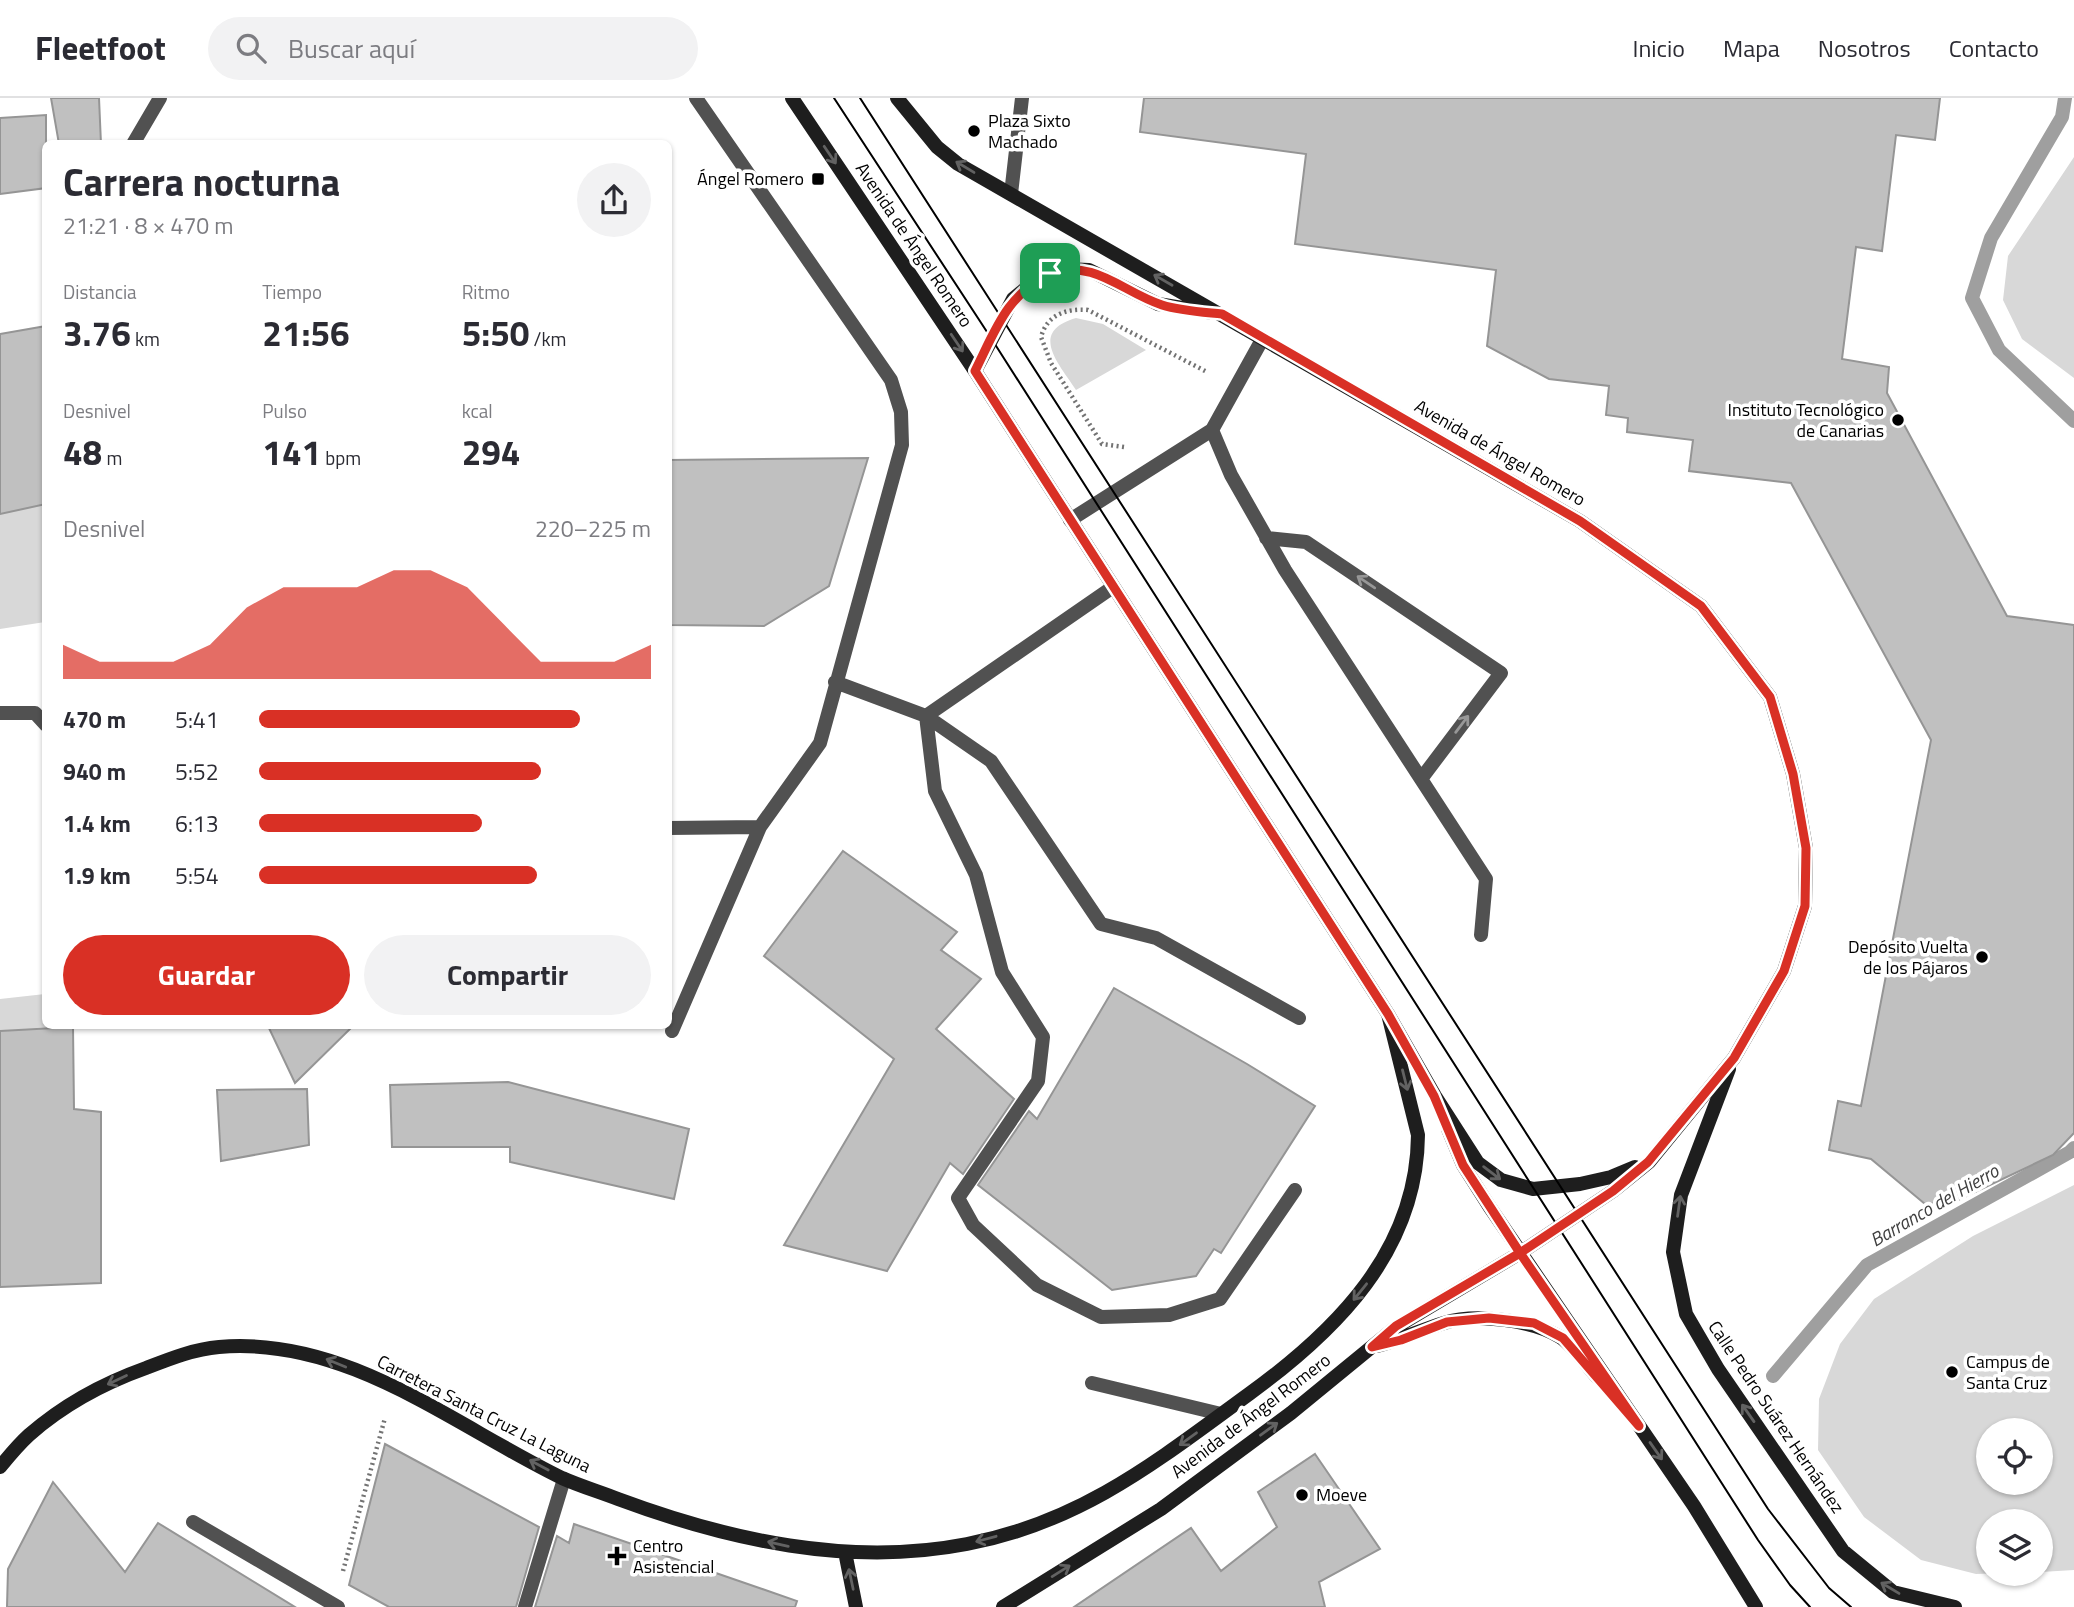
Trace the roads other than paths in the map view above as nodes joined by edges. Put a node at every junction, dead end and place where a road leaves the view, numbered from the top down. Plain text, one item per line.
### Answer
1 (160, 98) edge
2 (696, 98) edge
3 (792, 98) edge
4 (897, 98) edge
5 (1022, 98) edge
6 (136, 140) edge
7 (1011, 194) junction
8 (1222, 314) junction
9 (1263, 338) junction
10 (975, 371) junction
11 (1212, 430) junction
12 (1070, 520) junction
13 (1266, 538) junction
14 (1113, 587) junction
15 (835, 682) junction
16 (0, 713) edge
17 (926, 716) junction
18 (42, 721) edge
19 (1421, 779) junction
20 (760, 827) junction
21 (672, 828) edge
22 (1481, 935) dead end
23 (1388, 1014) junction
24 (1299, 1018) dead end
25 (673, 1031) dead end
26 (1734, 1058) junction
27 (1434, 1096) junction
28 (1648, 1162) junction
29 (1296, 1191) dead end
30 (1520, 1253) junction
31 (1372, 1347) junction
32 (1091, 1383) dead end
33 (1221, 1414) junction
34 (1639, 1426) junction
35 (0, 1467) edge
36 (564, 1479) junction
37 (193, 1522) dead end
38 (845, 1552) junction
39 (330, 1605) edge
40 (526, 1607) edge
41 (856, 1607) edge
42 (1003, 1607) edge
43 (1756, 1607) edge
44 (1955, 1607) edge

1 - 6 street
2 - 15 street
3 -> 10 main road, Avenida de Ángel Romero
7 -> 4 main road, Avenida de Ángel Romero
5 - 7 street
8 -> 7 main road, Avenida de Ángel Romero
8 - 9 main road, Avenida de Ángel Romero
8 - 10 main road
9 - 11 street
9 - 26 main road, Avenida de Ángel Romero
10 - 12 main road, Avenida de Ángel Romero
11 - 12 street
11 - 13 street
12 - 14 main road, Avenida de Ángel Romero
13 - 19 street
19 -> 13 street
14 - 17 street
14 - 23 main road, Avenida de Ángel Romero
15 - 17 street
15 - 20 street
16 - 18 street
17 - 24 street
17 - 29 street
19 - 22 street
20 - 21 street
20 - 25 street
23 - 27 main road
23 -> 33 main road, Carretera Santa Cruz La Laguna
26 - 28 main road, Avenida de Ángel Romero
44 -> 26 main road, Calle Pedro Suárez Hernández
27 -> 28 main road
27 - 30 main road
28 - 30 main road, Avenida de Ángel Romero
30 - 31 main road, Avenida de Ángel Romero
30 - 34 main road
31 - 34 main road
42 -> 31 main road, Avenida de Ángel Romero
32 - 33 street
33 -> 38 main road, Carretera Santa Cruz La Laguna
34 -> 43 main road
36 -> 35 main road, Carretera Santa Cruz La Laguna
38 -> 36 main road, Carretera Santa Cruz La Laguna
36 - 40 street
37 - 39 street
41 -> 38 main road

